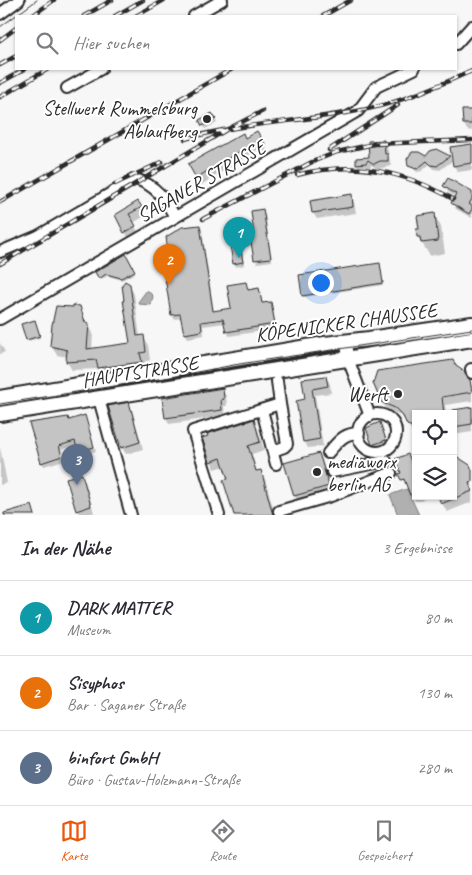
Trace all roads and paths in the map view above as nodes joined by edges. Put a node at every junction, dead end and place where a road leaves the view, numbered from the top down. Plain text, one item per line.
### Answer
1 (19, 0) edge
2 (222, 0) edge
3 (0, 14) edge
4 (196, 15) edge
5 (472, 26) edge
6 (457, 43) edge
7 (99, 70) edge
8 (412, 70) edge
9 (67, 88) dead end
10 (175, 217) junction
11 (0, 252) edge
12 (0, 319) edge
13 (472, 324) edge
14 (472, 338) edge
15 (346, 342) junction
16 (348, 359) junction
17 (226, 360) joint
18 (287, 368) joint
19 (277, 381) dead end
20 (95, 382) junction
21 (0, 398) edge
22 (100, 399) junction
23 (280, 404) junction
24 (262, 410) junction
25 (0, 414) edge
26 (370, 416) junction
27 (359, 433) junction
28 (272, 451) junction
29 (328, 453) dead end
30 (384, 456) junction
31 (276, 464) dead end
32 (332, 472) dead end
33 (279, 511) dead end
34 (130, 515) edge
35 (219, 515) edge

1 - 3 street
2 - 4 street
5 - 6 street
7 - 9 street
8 - 10 street, SAGANER STRASSE
10 - 11 street
10 - 12 street, SAGANER STRASSE
13 - 15 main road, KÖPENICKER CHAUSSEE
14 - 16 main road, KÖPENICKER CHAUSSEE
15 - 16 street
15 - 17 main road, KÖPENICKER CHAUSSEE
16 - 18 main road, KÖPENICKER CHAUSSEE
16 - 26 street
17 - 20 main road, HAUPTSTRASSE
18 - 22 main road, HAUPTSTRASSE
19 - 23 street
20 - 21 main road, HAUPTSTRASSE
20 - 22 main road
22 - 25 main road, HAUPTSTRASSE
22 - 34 street
23 - 24 street
23 - 28 street
24 - 28 street
24 - 35 street
26 - 27 street
26 - 30 street
27 - 29 street
27 - 30 street
28 - 31 street
30 - 32 street
30 - 33 street

